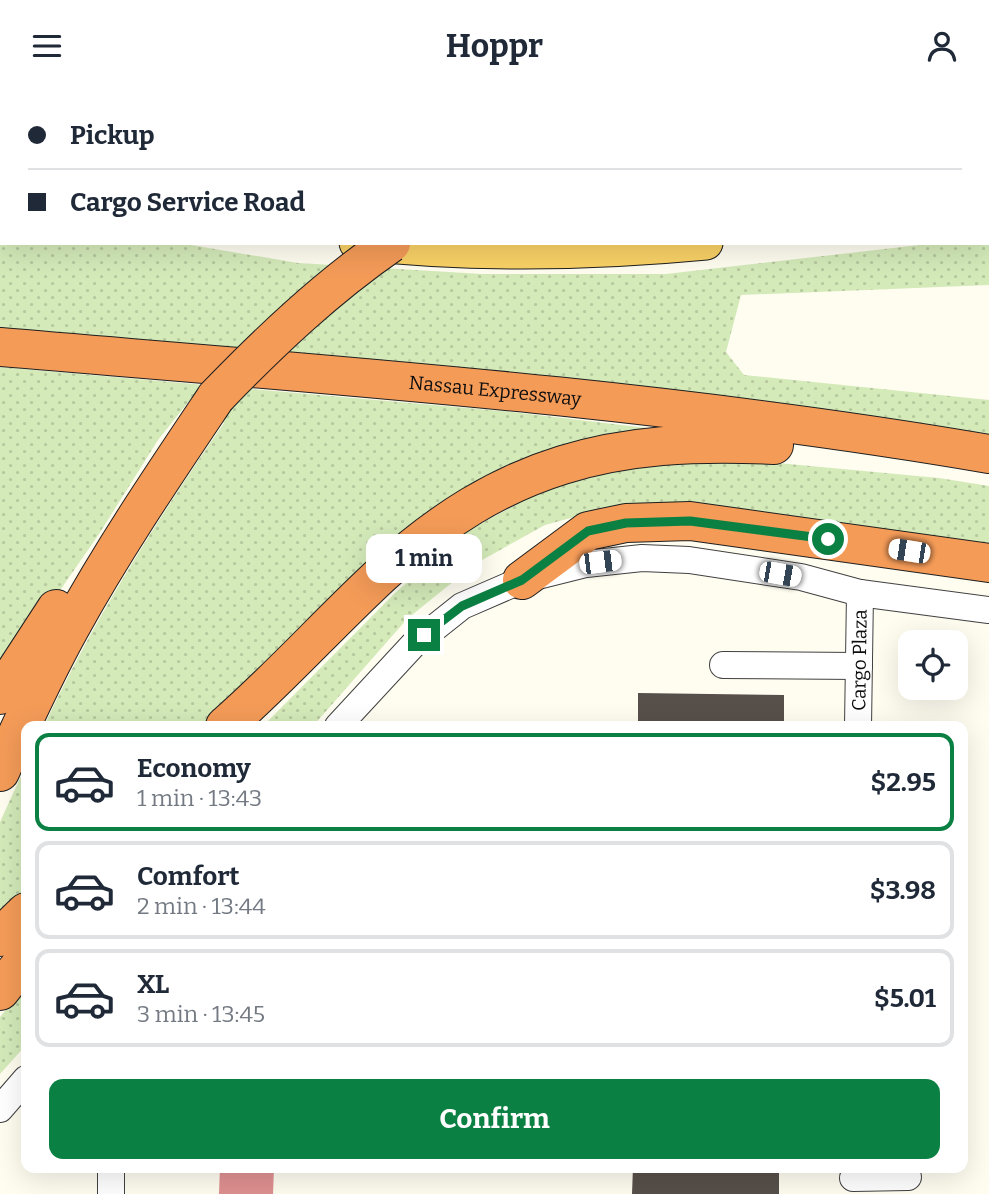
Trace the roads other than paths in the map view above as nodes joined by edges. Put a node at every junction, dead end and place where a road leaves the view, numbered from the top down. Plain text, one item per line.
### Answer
1 (376, 245) edge
2 (388, 245) edge
3 (680, 245) edge
4 (0, 347) edge
5 (216, 397) junction
6 (986, 453) edge
7 (989, 563) edge
8 (522, 580) junction
9 (860, 593) junction
10 (989, 610) edge
11 (723, 665) dead end
12 (859, 666) junction
13 (0, 695) edge
14 (233, 720) edge
15 (23, 721) edge
16 (342, 721) edge
17 (858, 721) edge
18 (21, 726) edge
19 (0, 772) edge
20 (21, 917) edge
21 (0, 937) edge
22 (21, 964) edge
23 (0, 991) edge
24 (21, 1086) edge
25 (0, 1109) edge
26 (111, 1173) edge
27 (908, 1177) dead end
28 (853, 1180) edge
29 (111, 1194) edge

1 - 3 main road
2 - 5 highway, bridge
4 - 6 highway, Nassau Expressway
5 - 13 highway
5 - 15 highway
6 - 14 highway
7 - 8 highway
8 - 9 street
8 - 16 street
9 - 10 street
9 - 12 street, Cargo Plaza
11 - 12 street
12 - 17 street, Cargo Plaza
18 - 19 highway
20 - 21 highway
22 - 23 highway
24 - 25 street
26 - 29 street
27 - 28 street

